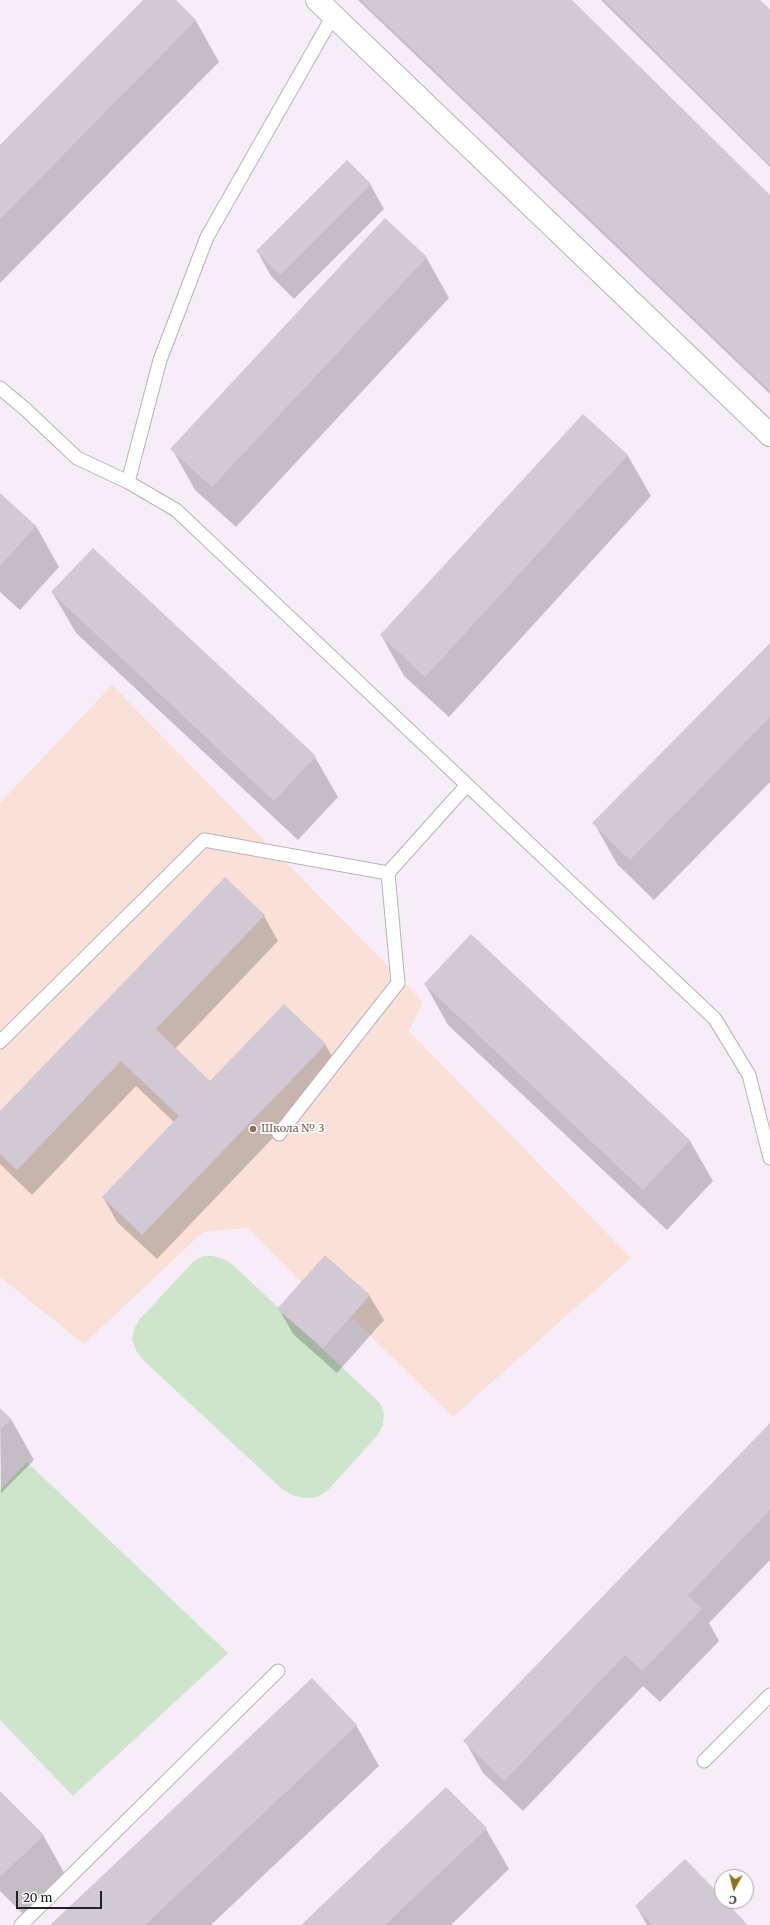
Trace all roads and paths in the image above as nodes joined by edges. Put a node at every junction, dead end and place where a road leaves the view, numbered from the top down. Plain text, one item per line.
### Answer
1 (316, 0) edge
2 (333, 16) junction
3 (0, 388) edge
4 (770, 435) edge
5 (128, 482) junction
6 (467, 785) junction
7 (388, 873) junction
8 (0, 1042) edge
9 (278, 1134) dead end
10 (770, 1158) edge
11 (278, 1671) dead end
12 (770, 1695) edge
13 (704, 1761) dead end
14 (21, 1925) edge

1 - 2 street
2 - 4 street
2 - 5 lane
3 - 5 lane
5 - 6 lane
6 - 7 lane
6 - 10 lane
7 - 8 lane
7 - 9 lane
11 - 14 lane
12 - 13 lane

